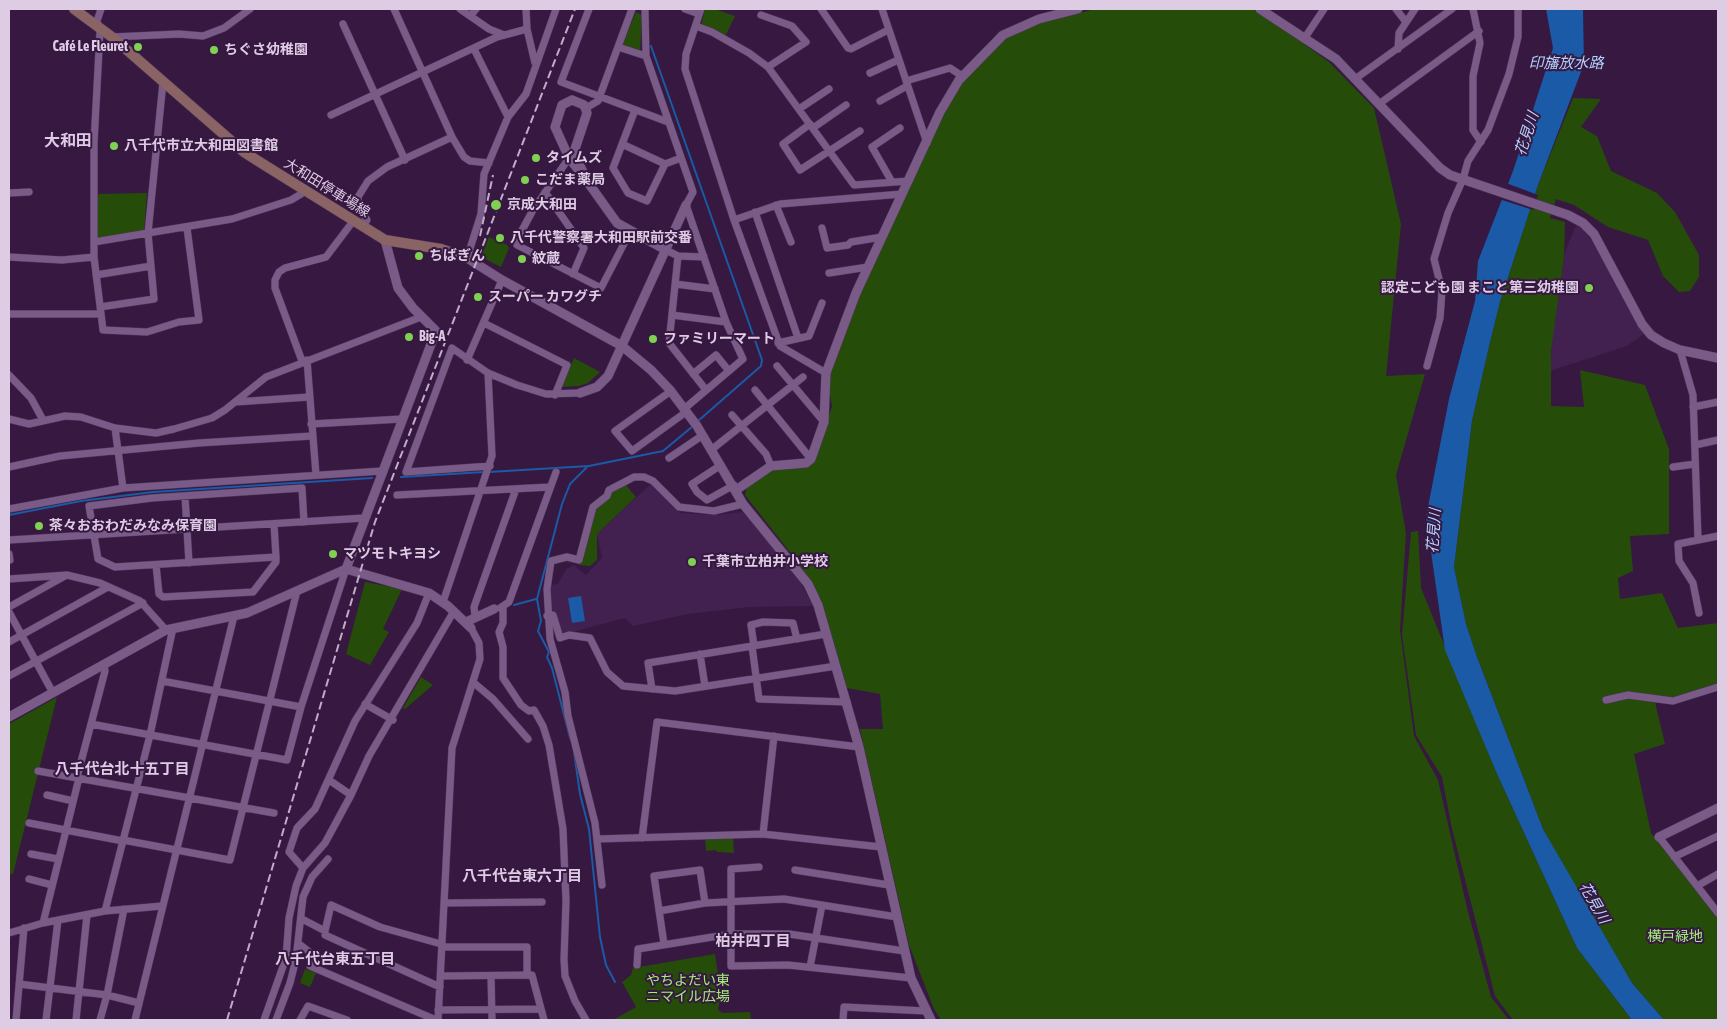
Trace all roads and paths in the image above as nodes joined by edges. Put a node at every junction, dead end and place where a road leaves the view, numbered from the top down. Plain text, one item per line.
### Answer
1 (74, 9) edge
2 (101, 9) edge
3 (250, 9) edge
4 (394, 9) edge
5 (460, 9) edge
6 (526, 9) edge
7 (556, 9) edge
8 (588, 9) edge
9 (632, 9) edge
10 (646, 9) edge
11 (685, 9) edge
12 (821, 9) edge
13 (882, 9) edge
14 (1078, 9) edge
15 (1260, 9) edge
16 (1324, 9) edge
17 (1396, 9) edge
18 (1415, 9) edge
19 (1452, 9) edge
20 (1473, 9) edge
21 (1518, 9) edge
22 (700, 11) edge
23 (473, 12) edge
24 (761, 15) dead end
25 (1406, 22) junction
26 (343, 24) dead end
27 (98, 26) junction
28 (696, 26) junction
29 (528, 29) junction
30 (888, 30) junction
31 (1479, 31) junction
32 (504, 35) junction
33 (112, 37) junction
34 (1304, 39) junction
35 (618, 47) junction
36 (474, 49) junction
37 (1398, 49) junction
38 (646, 56) junction
39 (898, 60) junction
40 (535, 64) junction
41 (768, 67) junction
42 (424, 71) junction
43 (870, 73) dead end
44 (962, 76) junction
45 (1355, 79) junction
46 (163, 82) junction
47 (906, 84) junction
48 (829, 89) dead end
49 (375, 95) junction
50 (600, 96) junction
51 (880, 101) dead end
52 (1379, 104) junction
53 (846, 105) dead end
54 (586, 108) junction
55 (799, 109) junction
56 (636, 110) junction
57 (331, 115) dead end
58 (508, 117) junction
59 (668, 122) junction
60 (811, 126) junction
61 (900, 128) dead end
62 (860, 131) dead end
63 (452, 137) junction
64 (1481, 142) junction
65 (927, 143) junction
66 (622, 144) junction
67 (829, 150) junction
68 (568, 158) junction
69 (680, 158) junction
70 (405, 160) junction
71 (489, 163) junction
72 (665, 164) junction
73 (1467, 180) junction
74 (587, 181) junction
75 (908, 181) junction
76 (892, 182) junction
77 (306, 190) junction
78 (29, 192) dead end
79 (546, 192) junction
80 (9, 193) edge
81 (902, 194) junction
82 (686, 205) junction
83 (776, 205) junction
84 (755, 212) junction
85 (734, 220) junction
86 (358, 223) junction
87 (187, 228) junction
88 (822, 228) dead end
89 (630, 232) junction
90 (148, 233) junction
91 (882, 237) junction
92 (385, 240) junction
93 (94, 242) junction
94 (791, 242) dead end
95 (666, 250) junction
96 (678, 256) junction
97 (704, 256) junction
98 (9, 257) edge
99 (94, 257) junction
100 (467, 258) junction
101 (151, 266) junction
102 (868, 267) junction
103 (830, 273) dead end
104 (573, 274) junction
105 (96, 275) junction
106 (502, 280) junction
107 (675, 284) junction
108 (715, 289) junction
109 (822, 303) dead end
110 (100, 310) junction
111 (9, 314) edge
112 (672, 315) junction
113 (421, 317) junction
114 (726, 322) junction
115 (484, 323) junction
116 (798, 338) junction
117 (778, 343) junction
118 (622, 346) junction
119 (1680, 350) junction
120 (1718, 358) edge
121 (467, 360) junction
122 (305, 361) junction
123 (777, 366) dead end
124 (1427, 366) dead end
125 (730, 371) junction
126 (826, 372) junction
127 (488, 373) junction
128 (693, 374) junction
129 (9, 375) edge
130 (803, 377) dead end
131 (793, 386) junction
132 (706, 390) junction
133 (755, 390) dead end
134 (671, 391) junction
135 (580, 393) joint
136 (555, 395) junction
137 (310, 397) junction
138 (234, 402) junction
139 (1718, 402) edge
140 (768, 406) junction
141 (1693, 407) junction
142 (685, 410) junction
143 (732, 415) dead end
144 (9, 419) edge
145 (402, 419) junction
146 (43, 420) junction
147 (23, 422) junction
148 (824, 422) junction
149 (311, 424) junction
150 (9, 426) edge
151 (742, 426) junction
152 (114, 428) junction
153 (702, 435) junction
154 (312, 436) junction
155 (1718, 440) edge
156 (1694, 445) junction
157 (711, 450) junction
158 (119, 451) junction
159 (669, 458) dead end
160 (811, 458) junction
161 (1696, 464) junction
162 (721, 466) junction
163 (771, 466) junction
164 (9, 467) edge
165 (1673, 467) dead end
166 (489, 471) junction
167 (382, 472) junction
168 (556, 472) dead end
169 (316, 475) junction
170 (550, 487) junction
171 (124, 488) junction
172 (735, 488) junction
173 (516, 489) junction
174 (482, 491) junction
175 (397, 495) dead end
176 (185, 496) junction
177 (744, 504) junction
178 (9, 509) edge
179 (364, 518) junction
180 (304, 522) junction
181 (274, 524) junction
182 (187, 529) junction
183 (94, 535) junction
184 (1718, 536) edge
185 (1698, 539) junction
186 (9, 540) edge
187 (276, 557) junction
188 (188, 563) junction
189 (156, 566) junction
190 (346, 569) junction
191 (67, 575) junction
192 (9, 579) edge
193 (108, 586) junction
194 (297, 591) junction
195 (428, 593) junction
196 (443, 602) junction
197 (143, 603) junction
198 (9, 607) edge
199 (498, 609) junction
200 (454, 611) junction
201 (9, 612) edge
202 (1699, 613) dead end
203 (234, 616) junction
204 (475, 616) junction
205 (547, 616) junction
206 (469, 625) junction
207 (170, 629) junction
208 (826, 634) junction
209 (21, 635) junction
210 (797, 639) junction
211 (9, 642) edge
212 (753, 646) junction
213 (700, 654) junction
214 (36, 661) junction
215 (104, 664) junction
216 (836, 666) junction
217 (9, 676) edge
218 (756, 678) junction
219 (162, 681) junction
220 (474, 683) junction
221 (706, 686) junction
222 (1718, 687) edge
223 (652, 689) junction
224 (216, 692) junction
225 (53, 693) junction
226 (1606, 700) dead end
227 (269, 701) junction
228 (847, 702) junction
229 (365, 704) junction
230 (301, 707) junction
231 (9, 717) edge
232 (393, 720) junction
233 (91, 724) junction
234 (150, 735) junction
235 (774, 736) junction
236 (528, 739) dead end
237 (202, 744) junction
238 (859, 747) junction
239 (256, 754) junction
240 (38, 771) dead end
241 (78, 777) junction
242 (329, 780) junction
243 (136, 788) junction
244 (351, 795) junction
245 (47, 796) dead end
246 (189, 797) junction
247 (73, 801) junction
248 (243, 807) junction
249 (1718, 808) edge
250 (274, 813) dead end
251 (29, 823) dead end
252 (66, 830) junction
253 (763, 834) junction
254 (1718, 836) edge
255 (642, 838) junction
256 (1659, 838) joint
257 (597, 839) junction
258 (123, 841) junction
259 (881, 847) junction
260 (177, 850) junction
261 (31, 854) dead end
262 (1674, 857) junction
263 (58, 858) junction
264 (328, 859) dead end
265 (303, 868) junction
266 (759, 868) dead end
267 (795, 870) dead end
268 (1718, 874) edge
269 (29, 879) dead end
270 (52, 885) junction
271 (602, 885) dead end
272 (889, 885) junction
273 (1697, 886) junction
274 (731, 901) junction
275 (542, 902) dead end
276 (445, 903) junction
277 (705, 903) junction
278 (822, 905) junction
279 (162, 906) junction
280 (124, 909) junction
281 (105, 911) junction
282 (659, 911) junction
283 (1718, 913) edge
284 (87, 915) junction
285 (896, 917) junction
286 (302, 919) junction
287 (58, 920) junction
288 (43, 923) junction
289 (24, 928) junction
290 (325, 931) junction
291 (9, 933) edge
292 (731, 934) junction
293 (816, 938) junction
294 (298, 944) junction
295 (664, 944) junction
296 (442, 945) junction
297 (904, 951) junction
298 (636, 966) dead end
299 (810, 967) junction
300 (526, 975) junction
301 (441, 976) junction
302 (491, 976) junction
303 (911, 978) junction
304 (19, 984) junction
305 (440, 987) junction
306 (49, 988) junction
307 (79, 991) junction
308 (107, 995) junction
309 (139, 1003) junction
310 (492, 1009) junction
311 (540, 1009) junction
312 (438, 1010) junction
313 (926, 1011) junction
314 (16, 1020) edge
315 (46, 1020) edge
316 (76, 1020) edge
317 (100, 1020) edge
318 (135, 1020) edge
319 (264, 1020) edge
320 (276, 1020) edge
321 (300, 1020) edge
322 (347, 1020) edge
323 (437, 1020) edge
324 (492, 1020) edge
325 (544, 1020) edge
326 (586, 1020) edge
327 (843, 1020) edge
328 (931, 1020) edge

1 - 27 main road, 大和田停車場線
2 - 27 street
3 - 33 street
4 - 42 street
5 - 23 street
6 - 29 street
7 - 40 street
8 - 50 street
9 - 35 street
10 - 38 street
11 - 22 street
12 - 30 street
13 - 30 street
14 - 44 street
15 - 34 street
16 - 34 street
17 - 25 street
18 - 25 street
19 - 37 street
20 - 31 street
21 - 64 street
22 - 28 street
23 - 32 street
24 - 41 street
25 - 37 street
26 - 49 street
27 - 33 main road, 大和田停車場線
27 - 93 street
28 - 41 street
28 - 85 street
29 - 32 street
29 - 40 street
30 - 39 street
31 - 52 street
31 - 64 street
32 - 36 street
33 - 46 main road, 大和田停車場線
34 - 45 street
35 - 38 street
35 - 50 street
36 - 42 street
36 - 58 street
37 - 45 street
38 - 59 street
39 - 43 street
39 - 47 street
40 - 58 street
41 - 55 street
42 - 49 street
42 - 63 street
44 - 47 street
44 - 65 street
45 - 52 street
46 - 77 main road, 大和田停車場線
46 - 90 street
47 - 51 street
47 - 65 street
48 - 55 street
49 - 57 street
49 - 70 street
50 - 54 street
50 - 56 street
52 - 73 street
53 - 60 street
54 - 68 street
54 - 74 street
55 - 60 street
56 - 59 street
56 - 66 street
58 - 71 street
59 - 69 street
60 - 67 street
60 - 67 street
61 - 76 street
62 - 67 street
63 - 70 street
63 - 71 street
64 - 73 street
65 - 75 street
66 - 72 street
66 - 72 street
67 - 76 street
68 - 74 street
68 - 79 street
69 - 72 street
69 - 82 street
70 - 86 street
71 - 100 street
73 - 119 street
73 - 124 street
74 - 89 street
75 - 76 street
75 - 81 street
77 - 86 main road, 大和田停車場線
77 - 87 street
78 - 80 street
79 - 104 street
79 - 104 street
81 - 83 street
81 - 91 street
82 - 95 street
82 - 97 street
83 - 84 street
83 - 94 street
84 - 85 street
84 - 116 street
85 - 117 street
86 - 92 main road, 大和田停車場線
86 - 122 street
87 - 90 street
87 - 110 street
88 - 91 street
89 - 95 street
89 - 104 street
90 - 93 street
90 - 101 street
91 - 102 street
92 - 100 main road, 大和田停車場線
92 - 113 street
93 - 99 street
95 - 96 street
95 - 118 street
96 - 97 street
96 - 107 street
97 - 108 street
98 - 99 street
99 - 105 street
100 - 106 street
101 - 105 street
101 - 110 street
102 - 103 street
102 - 126 street
105 - 110 street
106 - 115 street
106 - 118 street
107 - 108 street
107 - 112 street
108 - 114 street
109 - 116 street
110 - 111 street
112 - 114 street
112 - 128 street
113 - 122 street
113 - 145 street
114 - 125 street
115 - 121 street
115 - 136 street
116 - 117 street
117 - 126 street
118 - 134 street
118 - 135 street
119 - 120 street
119 - 141 street
121 - 127 street
121 - 166 street
122 - 137 street
122 - 138 street
123 - 131 street
125 - 128 street
125 - 132 street
126 - 148 street
127 - 136 street
127 - 166 street
128 - 132 street
129 - 146 street
130 - 131 street
131 - 140 street
131 - 148 street
132 - 142 street
133 - 140 street
134 - 142 street
134 - 142 street
135 - 136 street
137 - 138 street
137 - 149 street
138 - 152 street
139 - 141 street
140 - 151 street
140 - 160 street
141 - 156 street
142 - 153 street
143 - 151 street
144 - 147 street
145 - 149 street
145 - 167 street
146 - 147 street
146 - 152 street
147 - 150 street
148 - 160 street
149 - 154 street
151 - 157 street
151 - 163 street
152 - 158 street
153 - 157 street
153 - 159 street
154 - 158 street
154 - 169 street
155 - 156 street
156 - 161 street
157 - 162 street
158 - 164 street
158 - 171 street
160 - 163 street
161 - 165 street
161 - 185 street
162 - 172 street
162 - 172 street
163 - 172 street
166 - 174 street
167 - 169 street
167 - 179 street
168 - 170 street
169 - 171 street
170 - 173 street
170 - 199 street
171 - 178 street
172 - 177 street
173 - 174 street
173 - 204 street
174 - 175 street
174 - 196 street
176 - 180 street
176 - 182 street
176 - 183 street
177 - 205 street
177 - 208 street
179 - 180 street
179 - 190 street
180 - 181 street
181 - 182 street
181 - 187 street
182 - 183 street
182 - 188 street
183 - 186 street
183 - 189 street
184 - 185 street
185 - 202 street
187 - 188 street
187 - 189 street
188 - 189 street
190 - 194 street
190 - 195 street
190 - 230 street
191 - 192 street
191 - 193 street
191 - 198 street
193 - 197 street
193 - 209 street
194 - 203 street
194 - 227 street
195 - 196 street
195 - 229 street
196 - 200 street
197 - 207 street
197 - 214 street
199 - 204 street
199 - 326 street
200 - 206 street
200 - 232 street
201 - 209 street
203 - 207 street
203 - 224 street
204 - 206 street
205 - 223 street
205 - 257 street
206 - 220 street
207 - 215 street
207 - 219 street
208 - 210 street
208 - 216 street
209 - 211 street
209 - 214 street
210 - 212 street
210 - 212 street
212 - 213 street
212 - 218 street
213 - 221 street
213 - 223 street
214 - 217 street
214 - 225 street
215 - 225 street
215 - 233 street
216 - 218 street
216 - 228 street
218 - 221 street
218 - 228 street
219 - 224 street
219 - 234 street
220 - 236 street
220 - 276 street
221 - 223 street
222 - 226 street
224 - 227 street
224 - 237 street
225 - 231 street
227 - 230 street
227 - 239 street
228 - 238 street
229 - 232 street
229 - 242 street
230 - 239 street
232 - 244 street
233 - 234 street
233 - 241 street
234 - 237 street
234 - 243 street
235 - 238 street
235 - 253 street
235 - 255 street
237 - 239 street
237 - 246 street
238 - 259 street
239 - 248 street
240 - 241 street
241 - 243 street
241 - 247 street
242 - 244 street
242 - 265 street
243 - 246 street
243 - 258 street
244 - 265 street
245 - 247 street
246 - 248 street
246 - 260 street
247 - 252 street
248 - 250 street
248 - 260 street
249 - 256 street
251 - 252 street
252 - 258 street
252 - 263 street
253 - 255 street
253 - 259 street
254 - 262 street
255 - 257 street
256 - 262 street
257 - 271 street
258 - 260 street
258 - 281 street
259 - 272 street
260 - 279 street
261 - 263 street
262 - 273 street
263 - 270 street
264 - 286 street
265 - 319 street
266 - 274 street
267 - 272 street
268 - 273 street
269 - 270 street
270 - 288 street
272 - 285 street
273 - 283 street
274 - 277 street
274 - 278 street
274 - 292 street
275 - 276 street
276 - 296 street
277 - 282 street
277 - 282 street
278 - 285 street
278 - 293 street
279 - 280 street
279 - 309 street
280 - 281 street
280 - 308 street
281 - 284 street
282 - 295 street
284 - 287 street
284 - 307 street
285 - 297 street
286 - 290 street
286 - 294 street
287 - 288 street
287 - 306 street
288 - 289 street
289 - 291 street
289 - 304 street
290 - 296 street
290 - 305 street
292 - 293 street
292 - 295 street
292 - 299 street
293 - 297 street
293 - 299 street
294 - 320 street
294 - 323 street
295 - 298 street
296 - 300 street
296 - 301 street
297 - 303 street
299 - 303 street
300 - 302 street
300 - 311 street
301 - 302 street
301 - 305 street
302 - 310 street
303 - 313 street
304 - 306 street
304 - 314 street
305 - 312 street
306 - 307 street
306 - 315 street
307 - 308 street
307 - 316 street
308 - 309 street
308 - 317 street
309 - 318 street
310 - 311 street
310 - 312 street
310 - 324 street
311 - 325 street
312 - 323 street
313 - 327 street
313 - 328 street
321 - 322 street

